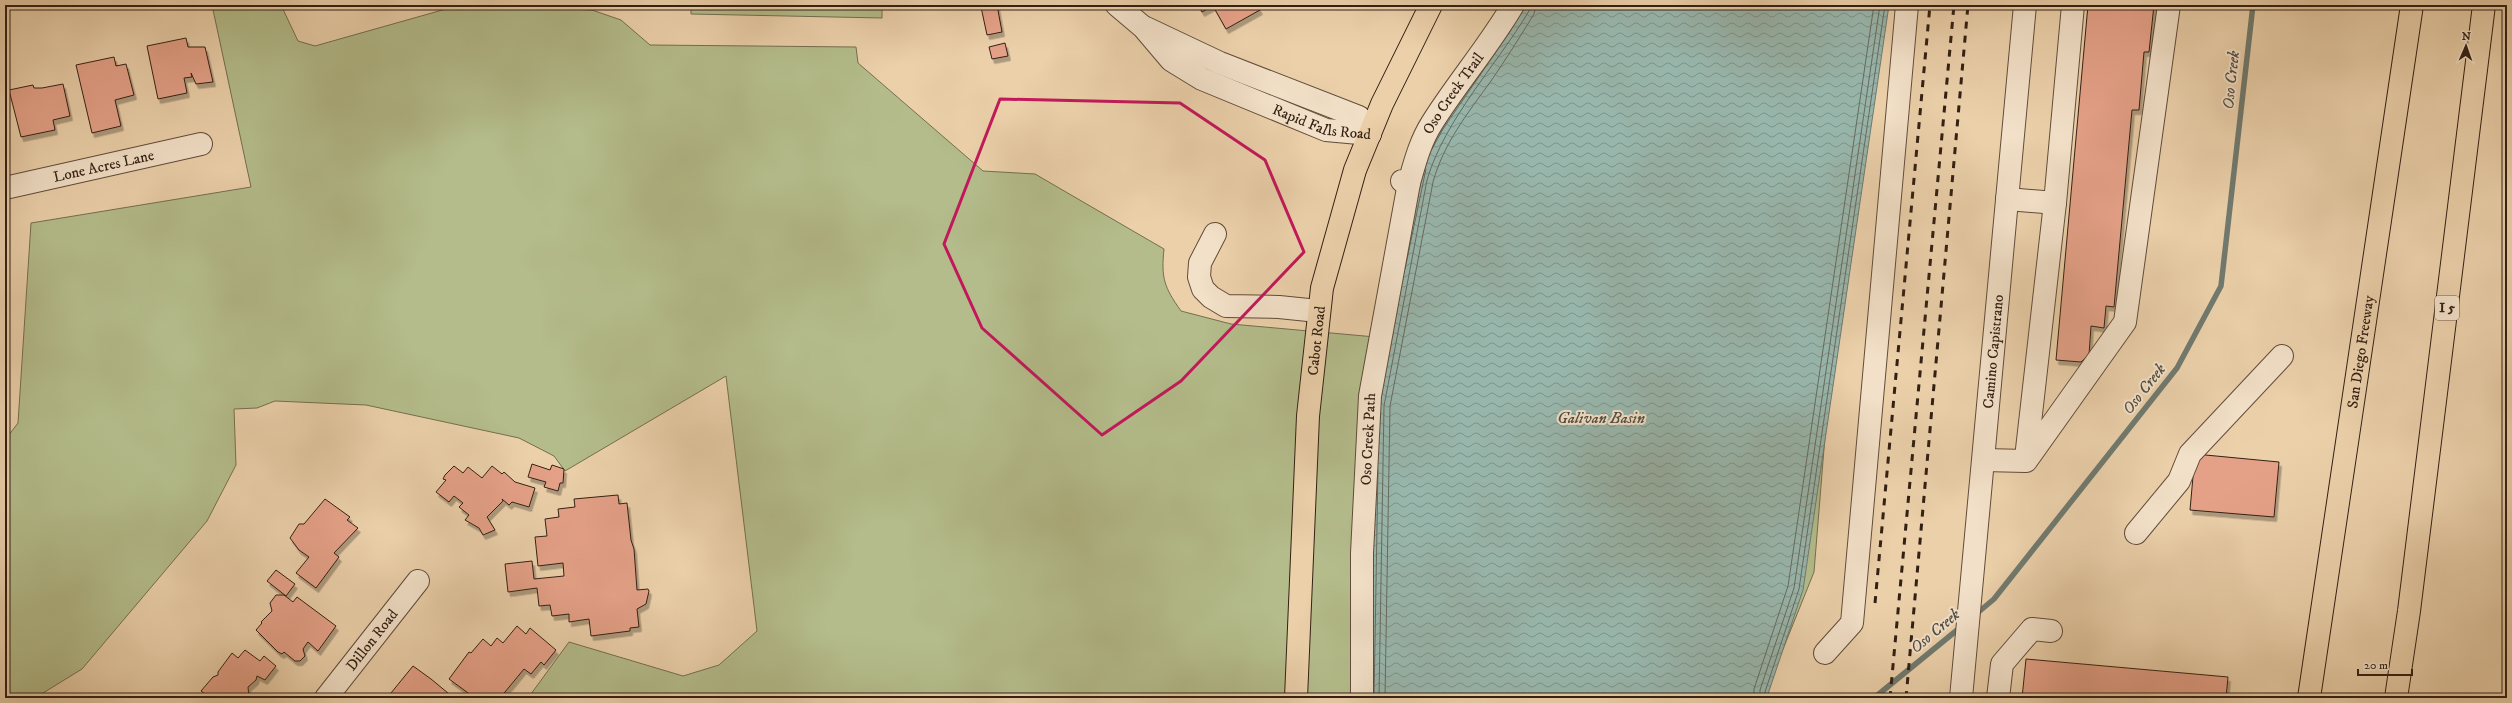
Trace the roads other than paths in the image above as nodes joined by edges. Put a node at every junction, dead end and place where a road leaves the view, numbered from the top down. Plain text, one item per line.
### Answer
1 (1117, 5) edge
2 (1431, 5) edge
3 (1513, 5) edge
4 (1907, 5) edge
5 (2025, 5) edge
6 (2073, 5) edge
7 (2169, 5) edge
8 (2412, 5) edge
9 (2484, 5) edge
10 (1370, 134) junction
11 (201, 144) dead end
12 (1405, 182) joint
13 (5, 188) edge
14 (2007, 199) junction
15 (2055, 203) junction
16 (1215, 234) dead end
17 (1318, 311) junction
18 (2282, 356) dead end
19 (1984, 460) junction
20 (2026, 461) junction
21 (2136, 533) dead end
22 (418, 582) dead end
23 (2410, 611) junction
24 (2051, 631) dead end
25 (1825, 653) dead end
26 (326, 698) edge
27 (1296, 698) edge
28 (1362, 698) edge
29 (1962, 698) edge
30 (1998, 698) edge
31 (2309, 698) edge
32 (2396, 698) edge
33 (2403, 698) edge

1 - 10 street, Rapid Falls Road
2 - 10 main road, Cabot Road
3 - 12 street, Oso Creek Trail
4 - 25 street
5 - 14 street, Camino Capistrano
6 - 15 street
7 - 20 street
8 - 31 main road, San Diego Freeway
9 - 23 main road, I 5
10 - 17 main road, Cabot Road
11 - 13 street, Lone Acres Lane
12 - 28 street, Oso Creek Path
14 - 15 street
14 - 19 street, Camino Capistrano
15 - 20 street
16 - 17 street
17 - 27 main road, Cabot Road
18 - 21 street
19 - 20 street
19 - 29 street, Camino Capistrano
22 - 26 street, Dillon Road
23 - 32 main road, I 5
23 - 33 main road
24 - 30 street

